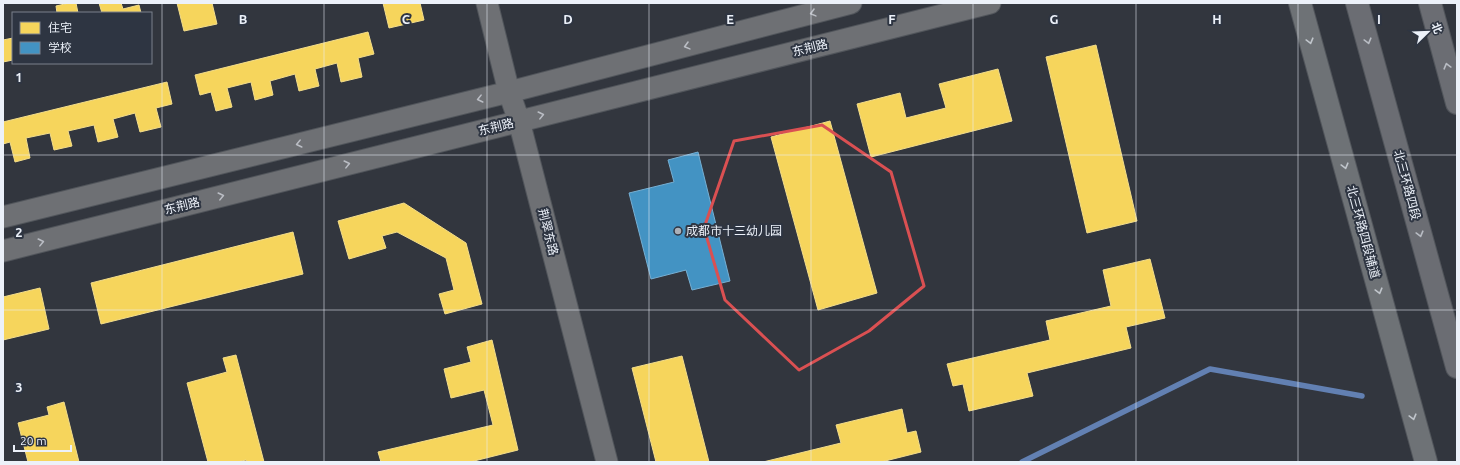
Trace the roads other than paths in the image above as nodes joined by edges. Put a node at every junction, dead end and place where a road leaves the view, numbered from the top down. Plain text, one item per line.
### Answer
1 (487, 3) edge
2 (990, 3) edge
3 (1300, 3) edge
4 (1357, 3) edge
5 (1430, 3) edge
6 (843, 4) edge
7 (509, 92) junction
8 (1457, 104) edge
9 (519, 121) junction
10 (3, 217) edge
11 (3, 251) edge
12 (1457, 367) edge
13 (607, 462) edge
14 (1426, 462) edge

1 - 7 street, 荆翠东路
9 -> 2 street, 东荆路
3 -> 14 main road, 北三环路四段辅道
4 -> 12 highway, 北三环路四段
8 -> 5 highway
6 -> 7 street
7 - 9 street, 荆翠东路
7 -> 10 street
11 -> 9 street, 东荆路
9 - 13 street, 荆翠东路

